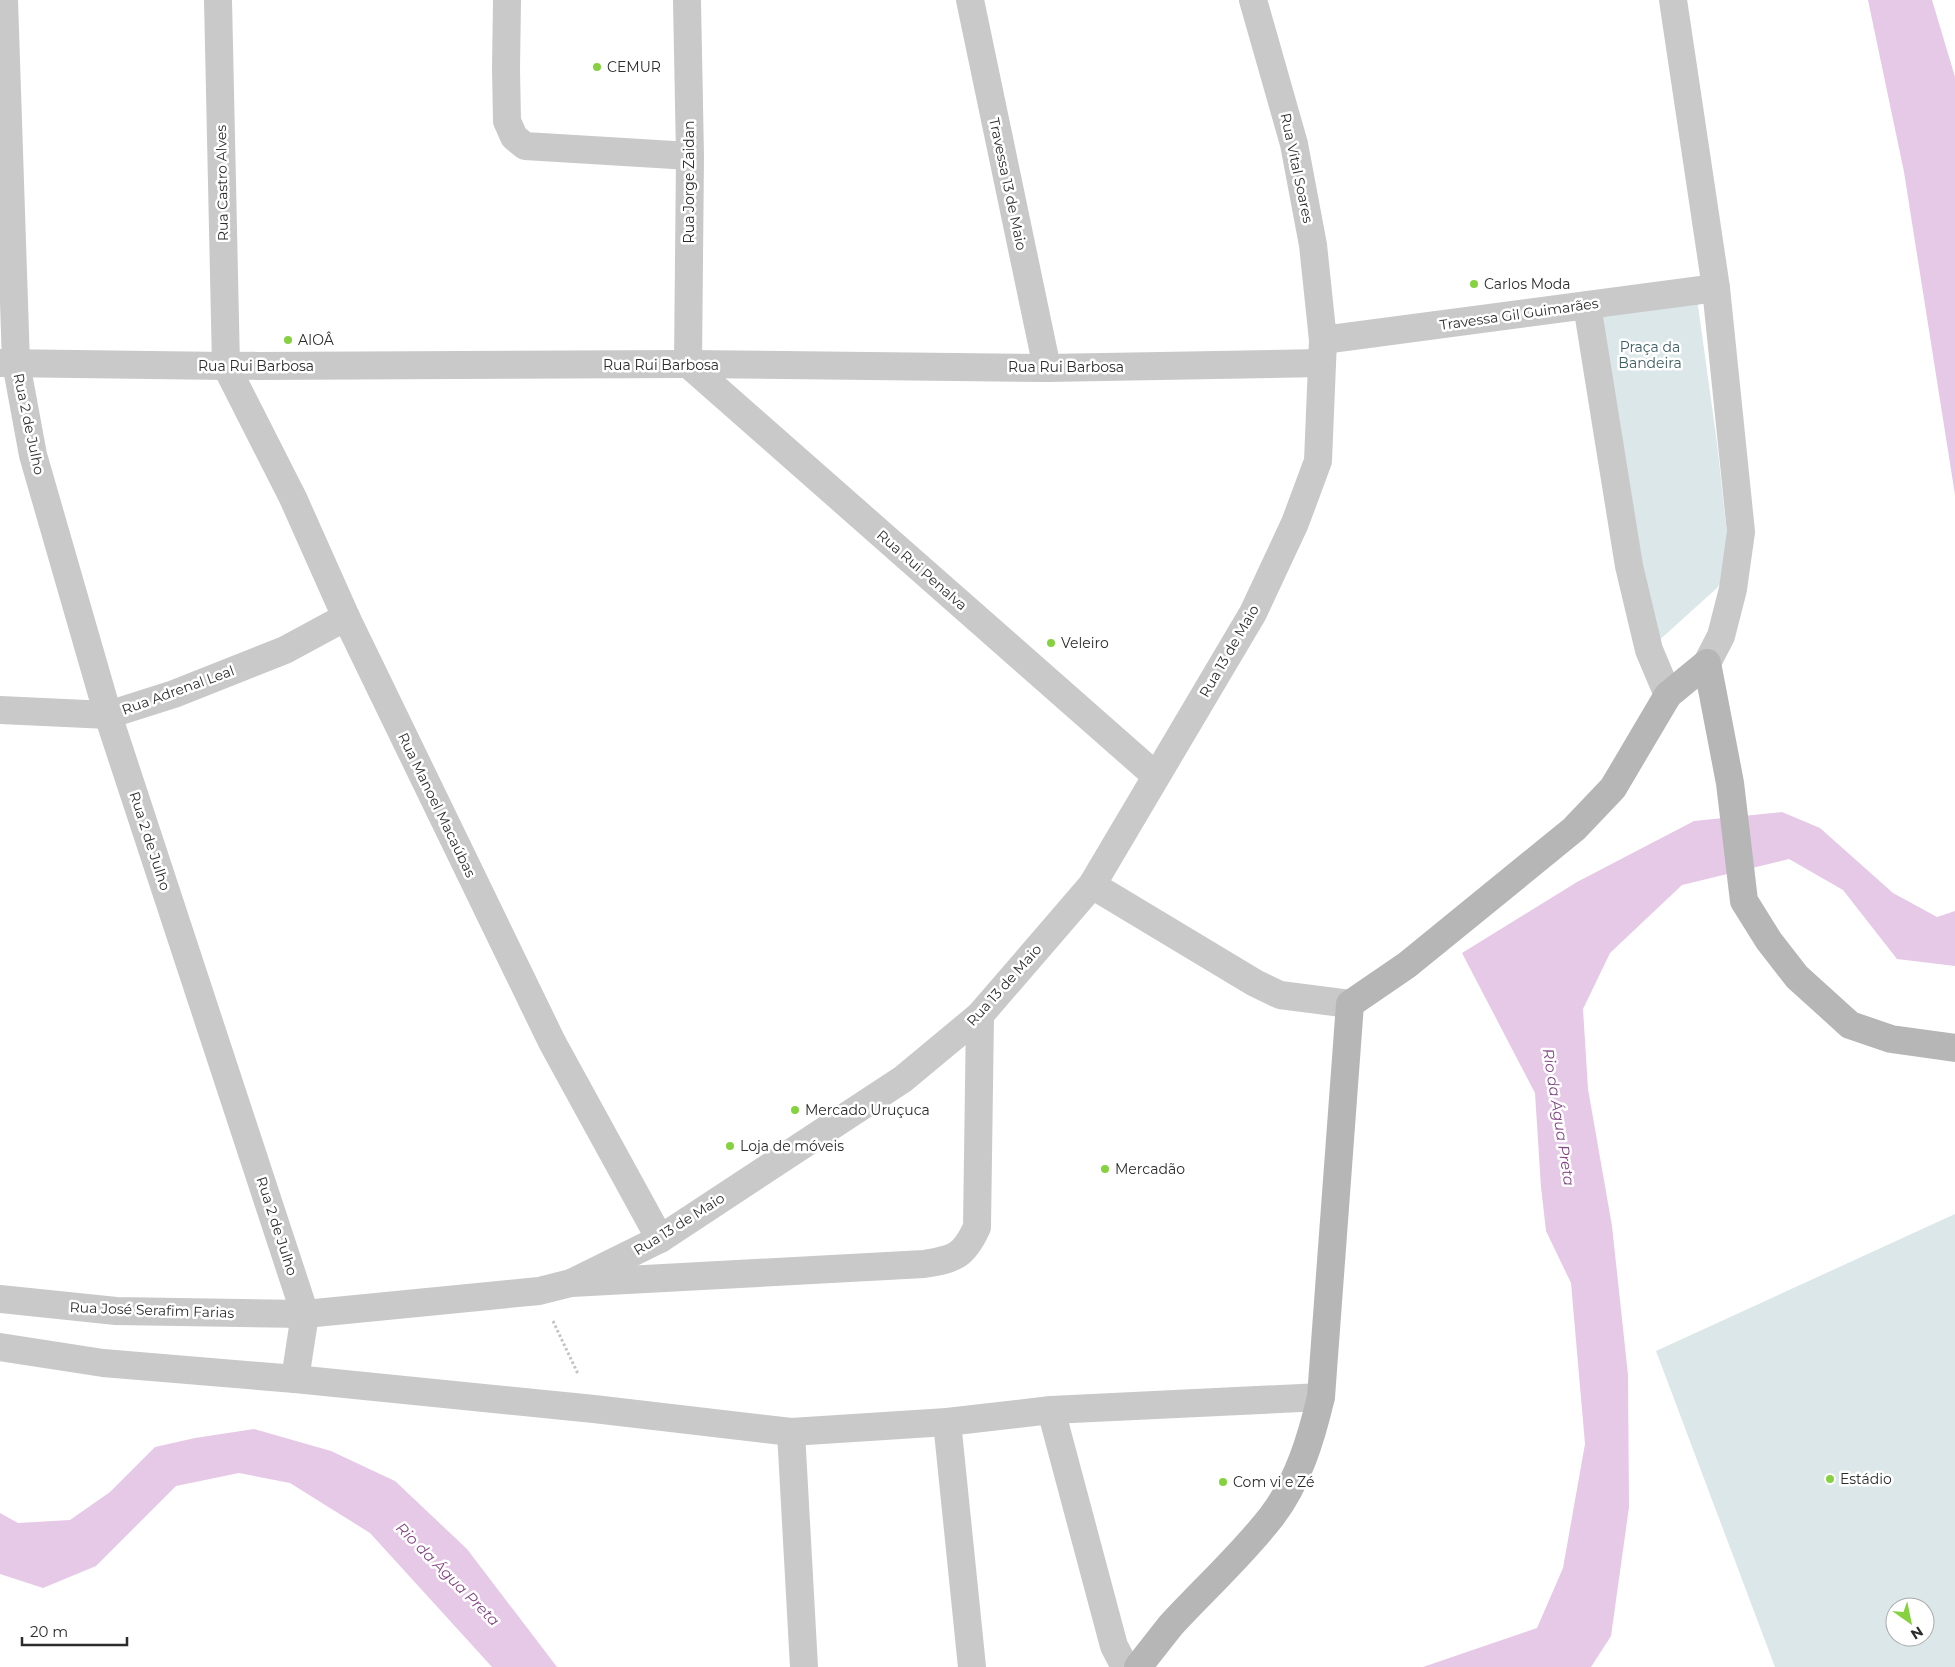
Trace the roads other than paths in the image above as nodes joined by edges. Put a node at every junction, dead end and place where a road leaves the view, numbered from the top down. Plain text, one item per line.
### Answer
1 (4, 0) edge
2 (218, 0) edge
3 (507, 0) edge
4 (687, 0) edge
5 (970, 0) edge
6 (1253, 0) edge
7 (1673, 0) edge
8 (690, 156) junction
9 (1716, 288) junction
10 (1587, 305) junction
11 (1323, 352) junction
12 (8, 363) edge
13 (688, 364) junction
14 (226, 366) junction
15 (1047, 368) junction
16 (346, 617) junction
17 (1707, 663) junction
18 (1668, 696) junction
19 (0, 710) edge
20 (108, 715) junction
21 (1156, 776) junction
22 (1092, 885) junction
23 (1350, 1004) junction
24 (980, 1015) junction
25 (1955, 1048) edge
26 (660, 1239) junction
27 (571, 1283) junction
28 (0, 1299) edge
29 (306, 1314) junction
30 (0, 1347) edge
31 (295, 1379) junction
32 (1321, 1397) junction
33 (1050, 1410) junction
34 (947, 1422) junction
35 (791, 1432) junction
36 (804, 1667) edge
37 (972, 1667) edge
38 (1125, 1667) edge
39 (1138, 1667) edge

1 - 12 street, Rua 2 de Julho
2 - 14 street, Rua Castro Alves
3 - 8 street
4 - 8 street, Rua Jorge Zaidan
5 - 15 street, Travessa 13 de Maio
6 - 11 street, Rua Vital Soares
7 - 9 street
8 - 13 street, Rua Jorge Zaidan
9 - 10 street, Travessa Gil Guimarães
9 - 17 street
10 - 11 street, Travessa Gil Guimarães
10 - 18 street
11 - 15 street, Rua Rui Barbosa
11 - 21 street, Rua 13 de Maio
12 - 14 street, Rua Rui Barbosa
12 - 20 street, Rua 2 de Julho
13 - 14 street, Rua Rui Barbosa
13 - 15 street, Rua Rui Barbosa
13 - 21 street, Rua Rui Penalva
14 - 16 street, Rua Manoel Macaúbas
16 - 20 street, Rua Adrenal Leal
16 - 26 street, Rua Manoel Macaúbas
17 - 18 main road
17 - 25 main road
18 - 23 main road
19 - 20 street, Rua Adrenal Leal
20 - 29 street, Rua 2 de Julho
21 - 22 street, Rua 13 de Maio
22 - 23 street
22 - 24 street, Rua 13 de Maio
23 - 32 main road
24 - 26 street, Rua 13 de Maio
24 - 27 street
26 - 27 street, Rua 13 de Maio
27 - 29 street, Rua 13 de Maio
28 - 29 street, Rua José Serafim Farias
29 - 31 street
30 - 31 street
31 - 35 street
32 - 33 street
32 - 39 main road
33 - 34 street
33 - 38 street
34 - 35 street
34 - 37 street
35 - 36 street

